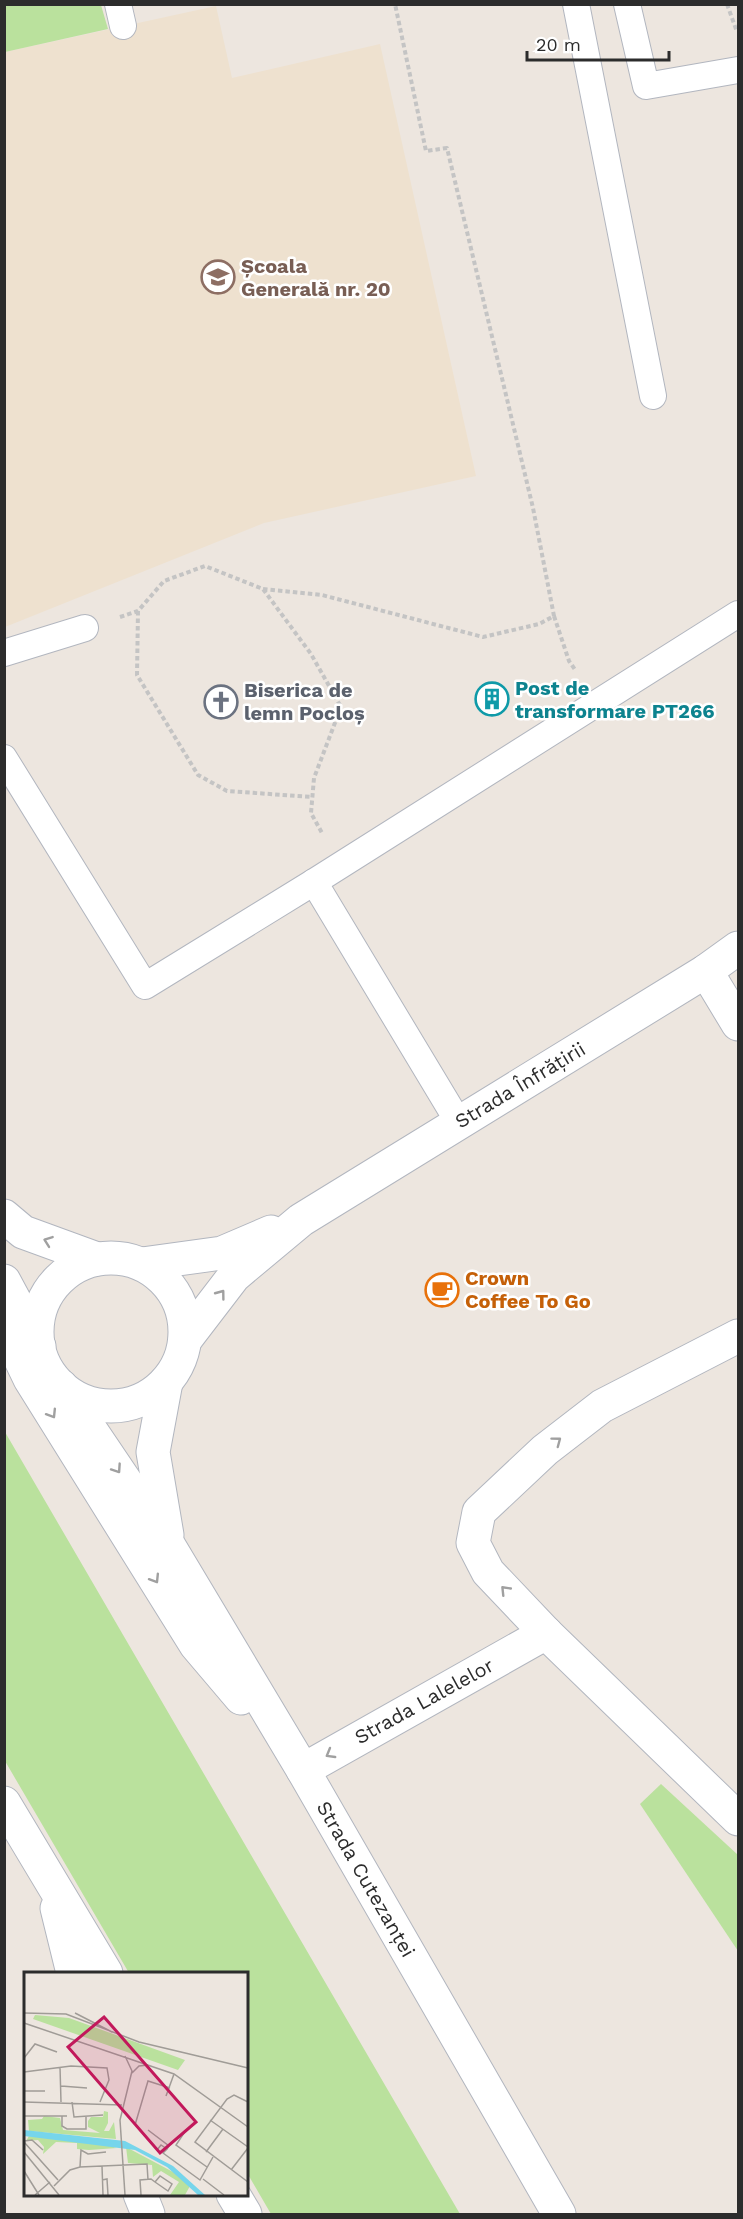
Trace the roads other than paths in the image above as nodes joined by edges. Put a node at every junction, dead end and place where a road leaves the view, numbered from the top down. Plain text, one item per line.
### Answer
1 (576, 4) edge
2 (627, 4) edge
3 (738, 70) edge
4 (653, 396) dead end
5 (738, 614) edge
6 (85, 628) road end
7 (4, 653) edge
8 (4, 758) edge
9 (314, 882) junction
10 (738, 948) edge
11 (706, 971) junction
12 (738, 1024) edge
13 (459, 1123) junction
14 (4, 1216) edge
15 (301, 1220) junction
16 (97, 1259) junction
17 (142, 1264) junction
18 (4, 1281) edge
19 (4, 1325) edge
20 (738, 1336) edge
21 (185, 1340) junction
22 (39, 1346) junction
23 (166, 1382) junction
24 (61, 1386) junction
25 (169, 1546) junction
26 (546, 1633) junction
27 (303, 1770) junction
28 (4, 1803) edge
29 (738, 1819) edge
30 (51, 1877) junction
31 (74, 1972) edge
32 (105, 1972) edge
33 (141, 2195) edge
34 (234, 2195) edge
35 (148, 2214) edge
36 (245, 2214) edge
37 (559, 2214) edge

1 - 4 lane
2 - 3 lane
5 - 9 lane
6 - 7 lane
8 - 9 lane
9 - 13 lane
10 - 11 street, Strada Înfrățirii
11 - 12 street
11 - 13 street, Strada Înfrățirii
13 - 15 street, Strada Înfrățirii
16 -> 14 street
15 - 17 street, Strada Înfrățirii
21 -> 15 street, Strada Înfrățirii
16 - 17 street
16 - 22 street
17 - 21 street
18 - 22 street
19 -> 27 street
26 -> 20 street
21 - 23 street
22 - 24 street
23 - 24 street
23 - 25 street, Strada Cutezanței
24 -> 25 street, Strada Cutezanței
25 - 27 street, Strada Cutezanței
26 -> 27 street, Strada Lalelelor
26 - 29 street
27 - 37 street, Strada Cutezanței
28 - 30 street
30 - 31 street
30 - 32 street
33 - 35 street
34 - 36 street

